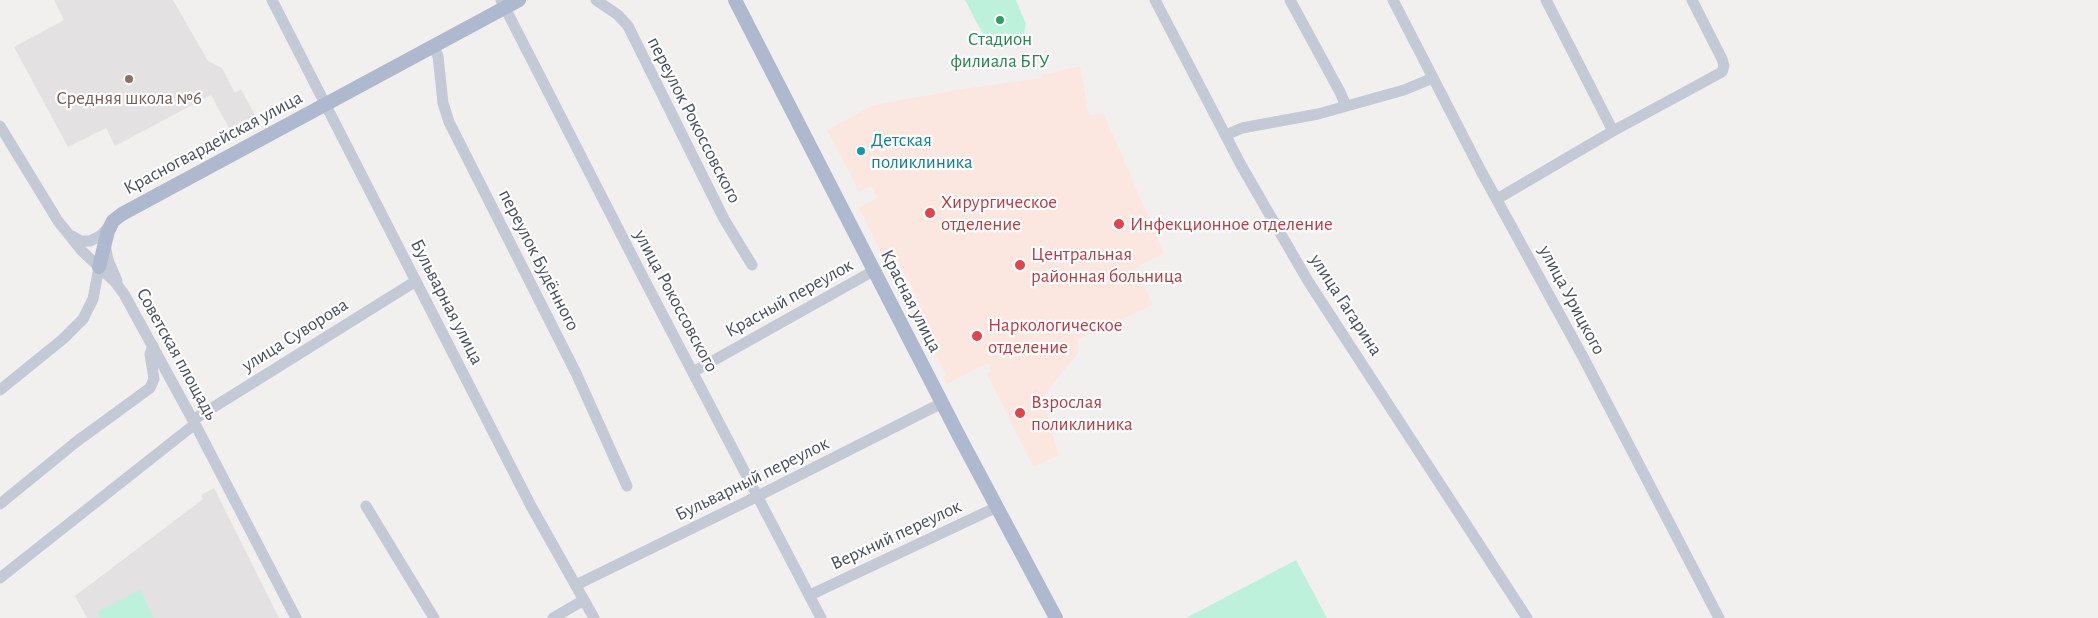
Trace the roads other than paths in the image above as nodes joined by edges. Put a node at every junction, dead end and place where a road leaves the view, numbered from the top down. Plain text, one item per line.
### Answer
1 (272, 0) edge
2 (519, 0) edge
3 (596, 0) edge
4 (735, 0) edge
5 (1155, 0) edge
6 (1290, 0) edge
7 (1393, 0) edge
8 (1546, 0) edge
9 (1692, 0) edge
10 (503, 4) edge
11 (433, 46) junction
12 (1433, 78) junction
13 (325, 105) junction
14 (1346, 106) junction
15 (0, 126) edge
16 (1613, 131) junction
17 (1226, 135) junction
18 (1497, 199) junction
19 (63, 228) junction
20 (108, 231) junction
21 (75, 244) junction
22 (752, 264) dead end
23 (99, 268) junction
24 (875, 270) junction
25 (416, 281) junction
26 (122, 290) junction
27 (92, 302) junction
28 (153, 346) junction
29 (693, 372) junction
30 (0, 390) edge
31 (942, 403) junction
32 (194, 422) junction
33 (627, 486) dead end
34 (758, 496) junction
35 (0, 504) edge
36 (366, 506) dead end
37 (997, 507) junction
38 (0, 578) edge
39 (576, 585) junction
40 (810, 595) junction
41 (1045, 597) junction
42 (584, 600) junction
43 (296, 618) edge
44 (434, 618) edge
45 (553, 618) edge
46 (594, 618) edge
47 (821, 618) edge
48 (1047, 618) edge
49 (1056, 618) edge
50 (1527, 618) edge
51 (1719, 618) edge

1 - 13 street, Бульварная улица
2 - 10 main road, Красногвардейская улица
3 - 22 street, переулок Рокоссовского
4 - 24 main road, Красная улица
5 - 17 street, улица Гагарина
6 - 14 street
7 - 12 street, улица Урицкого
8 - 16 street
9 - 16 street
10 - 11 main road, Красногвардейская улица
10 - 29 street, улица Рокоссовского
11 - 13 main road, Красногвардейская улица
11 - 33 street, переулок Будённого
12 - 14 street
12 - 18 street, улица Урицкого
13 - 20 main road, Красногвардейская улица
13 - 25 street, Бульварная улица
14 - 17 street
15 - 19 street, Советская площадь
16 - 18 street
17 - 50 street, улица Гагарина
18 - 51 street, улица Урицкого
19 - 20 street
19 - 21 street, Советская площадь
20 - 23 main road
20 - 26 street
21 - 23 street, Советская площадь
21 - 27 street
23 - 26 street, Советская площадь
23 - 27 street
24 - 29 street, Красный переулок
24 - 31 main road, Красная улица
25 - 32 street, улица Суворова
25 - 39 street, Бульварная улица
26 - 27 street
26 - 28 street, Советская площадь
27 - 30 street
28 - 32 street, Советская площадь
28 - 35 street
29 - 34 street, улица Рокоссовского
31 - 34 street, Бульварный переулок
31 - 37 main road, Красная улица
32 - 38 street, улица Суворова
32 - 43 street, Советская площадь
34 - 39 street, Бульварный переулок
34 - 40 street, улица Рокоссовского
36 - 44 street
37 - 40 street, Верхний переулок
37 - 41 main road, Красная улица
39 - 42 street, Бульварная улица
40 - 47 street, улица Рокоссовского
41 - 48 street
41 - 49 main road, Красная улица
42 - 45 street
42 - 46 street, Бульварная улица

